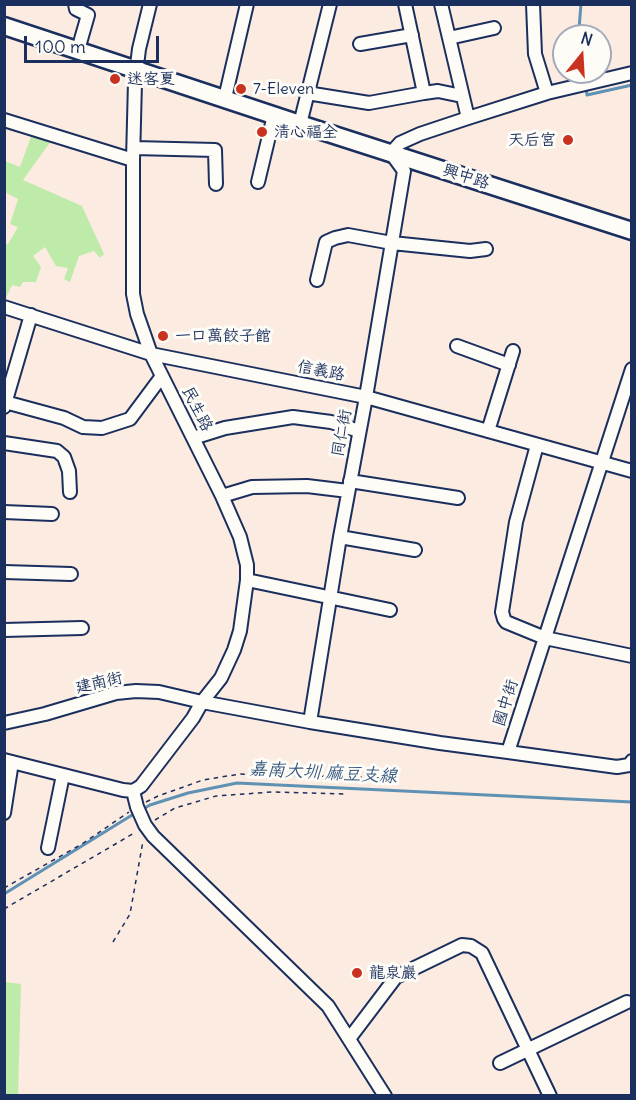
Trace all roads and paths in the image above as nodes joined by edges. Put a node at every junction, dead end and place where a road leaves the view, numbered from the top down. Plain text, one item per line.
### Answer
1 (75, 4) edge
2 (150, 4) edge
3 (247, 4) edge
4 (330, 4) edge
5 (405, 4) edge
6 (441, 4) edge
7 (533, 4) edge
8 (4, 26) edge
9 (494, 28) dead end
10 (412, 35) junction
11 (449, 38) junction
12 (360, 44) dead end
13 (78, 50) junction
14 (136, 69) junction
15 (632, 73) edge
16 (307, 93) junction
17 (424, 93) junction
18 (547, 93) junction
19 (462, 96) junction
20 (225, 98) junction
21 (274, 115) junction
22 (468, 118) junction
23 (4, 120) edge
24 (300, 124) junction
25 (391, 153) junction
26 (133, 154) junction
27 (258, 182) dead end
28 (216, 184) dead end
29 (632, 231) edge
30 (392, 243) junction
31 (486, 249) dead end
32 (317, 280) dead end
33 (4, 307) edge
34 (31, 315) junction
35 (457, 346) dead end
36 (513, 351) dead end
37 (150, 354) junction
38 (509, 365) junction
39 (632, 369) edge
40 (162, 376) junction
41 (366, 397) junction
42 (5, 405) edge
43 (359, 431) junction
44 (488, 432) junction
45 (193, 438) junction
46 (4, 443) edge
47 (537, 445) junction
48 (602, 462) junction
49 (632, 471) edge
50 (349, 486) junction
51 (70, 492) dead end
52 (222, 496) junction
53 (458, 498) dead end
54 (4, 512) edge
55 (52, 514) dead end
56 (340, 537) junction
57 (416, 550) dead end
58 (4, 572) edge
59 (71, 574) dead end
60 (247, 580) junction
61 (330, 598) junction
62 (390, 610) dead end
63 (82, 628) dead end
64 (4, 630) edge
65 (545, 638) junction
66 (632, 656) edge
67 (202, 702) junction
68 (310, 722) junction
69 (4, 723) edge
70 (508, 752) junction
71 (632, 760) edge
72 (8, 761) edge
73 (63, 775) junction
74 (388, 778) dead end
75 (133, 791) junction
76 (345, 794) dead end
77 (137, 807) junction
78 (4, 813) edge
79 (145, 825) junction
80 (48, 848) dead end
81 (4, 888) edge
82 (4, 909) edge
83 (113, 942) dead end
84 (627, 1002) dead end
85 (349, 1039) junction
86 (528, 1050) junction
87 (500, 1063) dead end
88 (385, 1095) edge
89 (550, 1095) edge

1 - 13 street
2 - 14 street, 民生路
3 - 20 street
4 - 16 street
5 - 10 street
6 - 11 street
7 - 18 street
8 - 13 main road, 興中路
9 - 11 street
10 - 12 street
10 - 17 street
11 - 19 street
13 - 14 main road, 興中路
14 - 20 main road, 興中路
14 - 26 street, 民生路
15 - 18 street
16 - 17 street
16 - 24 street
17 - 19 street
18 - 22 street
19 - 22 street
20 - 21 main road, 興中路
21 - 24 main road, 興中路
21 - 27 street
22 - 25 street
23 - 26 street
24 - 25 main road, 興中路
25 - 29 main road, 興中路
25 - 30 street, 同仁街
26 - 28 street
26 - 37 street, 民生路
30 - 31 street
30 - 32 street
30 - 41 street, 同仁街
33 - 34 street, 信義路
34 - 37 street, 信義路
34 - 42 street
35 - 38 street
36 - 38 street
37 - 40 street, 民生路
37 - 41 street, 信義路
38 - 44 street
39 - 48 street, 國中街
40 - 42 street
40 - 45 street, 民生路
41 - 43 street, 同仁街
41 - 44 street, 信義路
43 - 45 street
43 - 50 street, 同仁街
44 - 47 street, 信義路
45 - 52 street, 民生路
46 - 51 street
47 - 48 street, 信義路
47 - 65 street
48 - 49 street, 信義路
48 - 65 street, 國中街
50 - 52 street
50 - 53 street
50 - 56 street, 同仁街
52 - 60 street, 民生路
54 - 55 street
56 - 57 street
56 - 61 street, 同仁街
58 - 59 street
60 - 61 street
60 - 67 street, 民生路
61 - 62 street
61 - 68 street, 同仁街
63 - 64 street
65 - 66 street
65 - 70 street, 國中街
67 - 68 street, 國中街
67 - 69 street, 建南街
67 - 75 street, 民生路
68 - 70 street, 國中街
70 - 71 street
72 - 73 street
72 - 78 street
73 - 75 street
73 - 80 street
74 - 77 path
75 - 77 street
76 - 79 path
77 - 79 street
77 - 81 path
79 - 82 path
79 - 83 path
79 - 85 street
84 - 86 street
85 - 86 street
85 - 88 street
86 - 87 street
86 - 89 street

